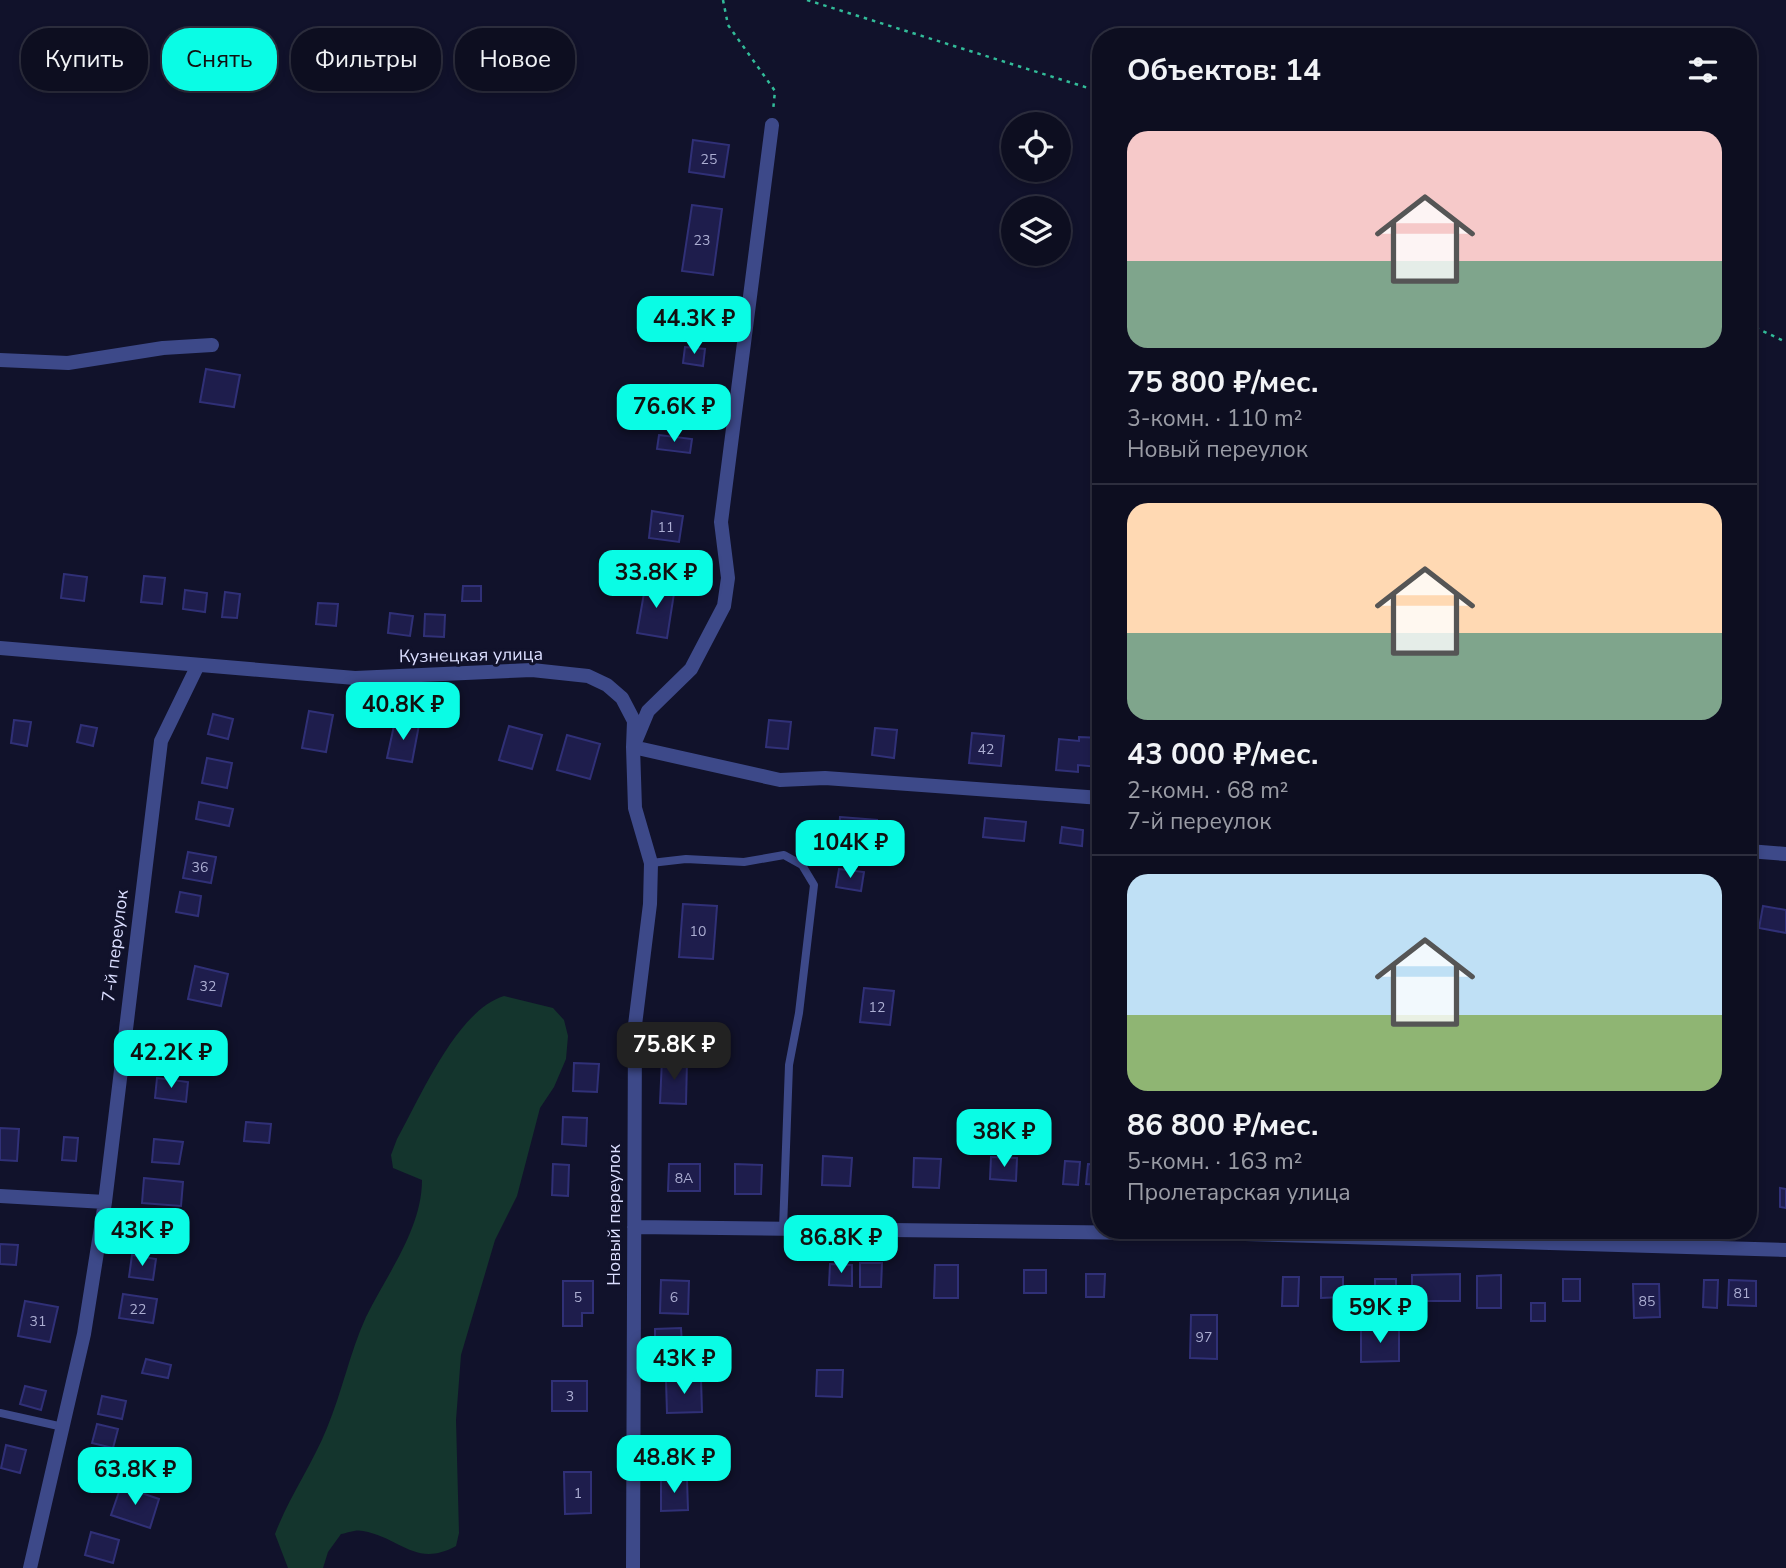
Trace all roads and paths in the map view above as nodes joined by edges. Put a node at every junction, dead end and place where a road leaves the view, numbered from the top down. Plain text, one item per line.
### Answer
1 (723, 0) edge
2 (807, 0) edge
3 (1092, 89) edge
4 (772, 125) joint
5 (1757, 328) edge
6 (1786, 342) edge
7 (212, 345) dead end
8 (0, 360) edge
9 (0, 648) edge
10 (198, 665) junction
11 (633, 747) junction
12 (1092, 797) edge
13 (1757, 852) edge
14 (1786, 854) edge
15 (651, 863) junction
16 (0, 1196) edge
17 (105, 1202) junction
18 (634, 1227) junction
19 (783, 1229) junction
20 (1092, 1232) edge
21 (1414, 1239) edge
22 (1786, 1250) edge
23 (0, 1413) edge
24 (63, 1427) junction
25 (30, 1568) edge
26 (633, 1568) edge

1 - 4 path
2 - 3 path
4 - 11 street, Новый переулок
5 - 6 path
7 - 8 street
9 - 10 street, Кузнецкая улица
10 - 11 street, Кузнецкая улица
10 - 17 street, 7-й переулок
11 - 12 street
11 - 15 street, Новый переулок
13 - 14 street
15 - 18 street, Новый переулок
15 - 19 lane
16 - 17 street
17 - 24 street, 7-й переулок
18 - 19 street
18 - 26 street, Новый переулок
19 - 20 street
21 - 22 street
23 - 24 lane
24 - 25 street, 7-й переулок

